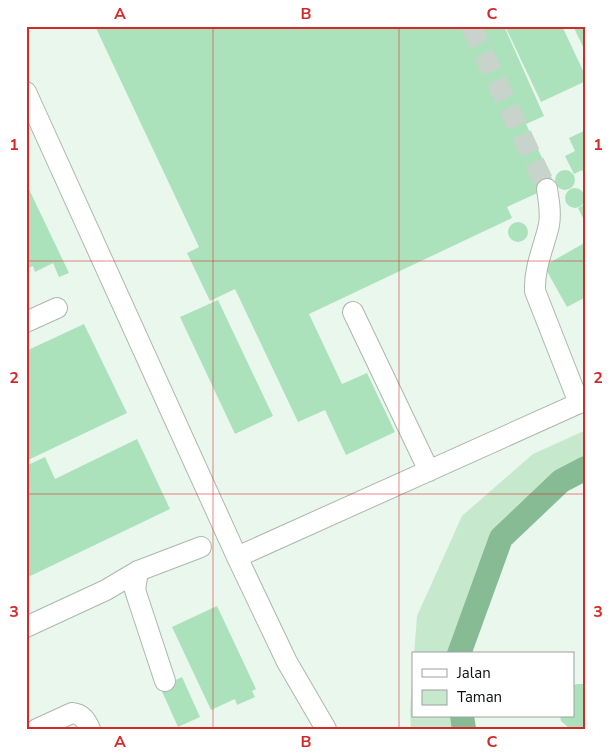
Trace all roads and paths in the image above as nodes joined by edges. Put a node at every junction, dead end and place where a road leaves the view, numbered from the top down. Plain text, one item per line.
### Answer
1 (26, 92) edge
2 (547, 189) tunnel mouth
3 (57, 308) dead end
4 (354, 312) dead end
5 (26, 322) edge
6 (582, 402) edge
7 (429, 470) junction
8 (201, 547) dead end
9 (237, 556) junction
10 (138, 571) junction
11 (26, 627) edge
12 (165, 681) dead end
13 (37, 729) edge
14 (90, 729) edge
15 (326, 729) edge

1 - 9 street
2 - 6 street
3 - 5 street
4 - 7 street
6 - 7 street
7 - 9 street
8 - 10 street
9 - 15 street
10 - 11 street
10 - 12 street
13 - 14 street

